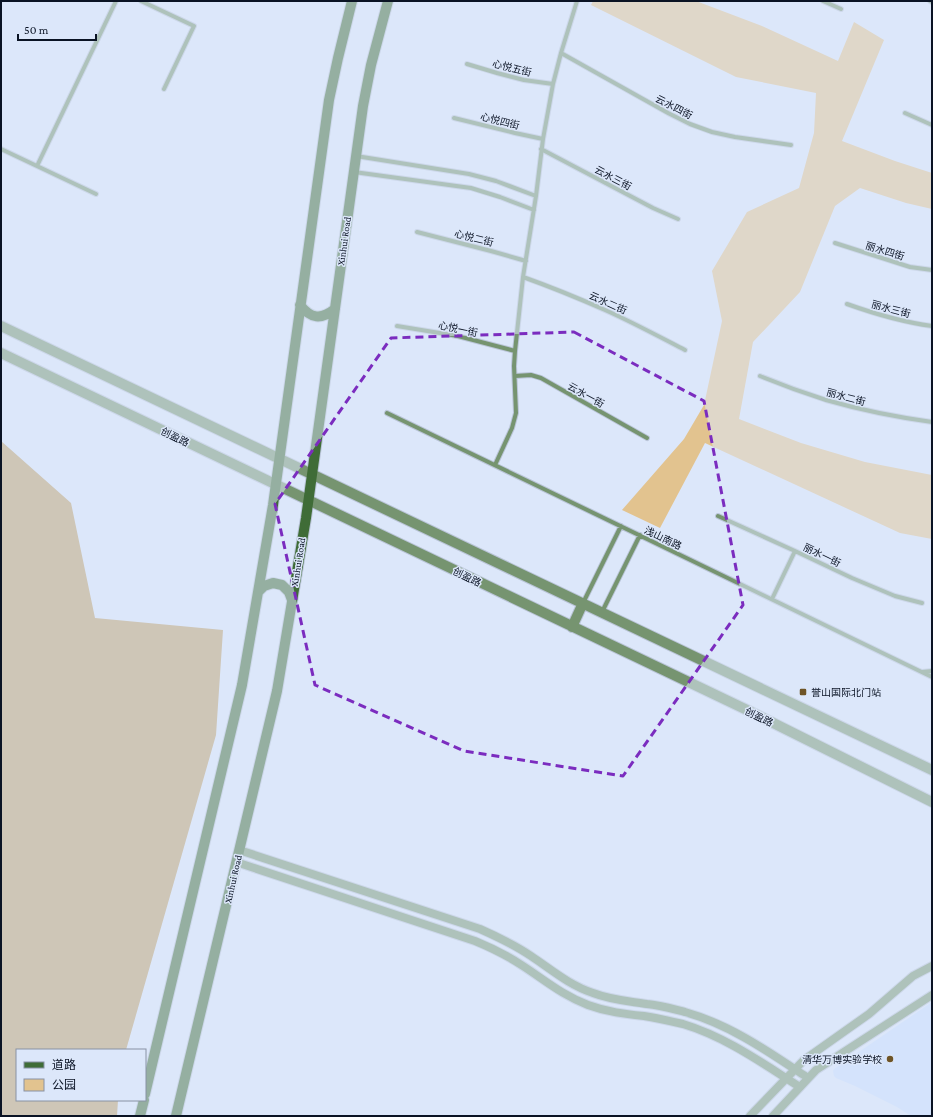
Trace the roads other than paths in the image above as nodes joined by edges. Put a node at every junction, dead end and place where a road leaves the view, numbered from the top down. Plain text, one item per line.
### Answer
1 (116, 1) edge
2 (141, 1) edge
3 (352, 1) edge
4 (388, 1) edge
5 (577, 1) edge
6 (823, 1) edge
7 (841, 9) dead end
8 (561, 54) junction
9 (467, 64) dead end
10 (553, 84) junction
11 (164, 89) dead end
12 (905, 113) dead end
13 (454, 118) dead end
14 (932, 125) edge
15 (543, 139) junction
16 (791, 145) dead end
17 (1, 149) edge
18 (541, 149) junction
19 (356, 156) junction
20 (37, 166) junction
21 (354, 172) junction
22 (96, 194) dead end
23 (536, 196) junction
24 (534, 210) junction
25 (678, 219) dead end
26 (417, 232) dead end
27 (834, 243) dead end
28 (526, 261) junction
29 (932, 270) edge
30 (523, 277) junction
31 (847, 304) dead end
32 (300, 305) junction
33 (335, 309) junction
34 (1, 326) edge
35 (398, 326) dead end
36 (932, 326) edge
37 (685, 350) dead end
38 (515, 351) junction
39 (1, 353) edge
40 (515, 376) junction
41 (760, 376) dead end
42 (387, 413) dead end
43 (932, 422) edge
44 (647, 438) dead end
45 (279, 459) junction
46 (495, 465) junction
47 (312, 474) junction
48 (276, 485) junction
49 (308, 500) junction
50 (718, 516) dead end
51 (621, 526) junction
52 (640, 535) junction
53 (795, 551) junction
54 (258, 592) junction
55 (772, 599) junction
56 (292, 600) junction
57 (583, 603) junction
58 (922, 603) dead end
59 (602, 612) junction
60 (572, 627) junction
61 (932, 671) edge
62 (922, 672) junction
63 (932, 677) edge
64 (932, 770) edge
65 (932, 802) edge
66 (239, 850) junction
67 (236, 862) junction
68 (932, 966) edge
69 (932, 995) edge
70 (795, 1069) junction
71 (786, 1078) junction
72 (808, 1078) junction
73 (800, 1087) junction
74 (146, 1090) edge
75 (144, 1101) edge
76 (140, 1116) edge
77 (176, 1116) edge
78 (750, 1116) edge
79 (773, 1116) edge

1 - 20 lane
2 - 11 lane
3 - 32 main road
4 - 19 main road, Xinhui Road
5 - 8 lane
6 - 7 lane
8 - 10 lane
8 - 16 lane, 云水四街
9 - 10 lane, 心悦五街
10 - 15 lane
12 - 14 lane
13 - 15 lane, 心悦四街
15 - 18 lane
17 - 20 lane
18 - 23 lane
18 - 25 lane, 云水三街
19 - 21 main road, Xinhui Road
19 - 23 lane
20 - 22 lane
21 - 24 lane
21 - 33 main road, Xinhui Road
23 - 24 lane
24 - 28 lane
26 - 28 lane, 心悦二街
27 - 29 lane, 丽水四街
28 - 30 lane
30 - 37 lane, 云水二街
30 - 38 lane
31 - 36 lane, 丽水三街
32 - 33 main road
32 - 45 main road
33 - 47 main road, Xinhui Road
34 - 45 street
35 - 38 lane, 心悦一街
38 - 40 lane
39 - 48 street, 创盈路
40 - 44 lane, 云水一街
40 - 46 lane
41 - 43 lane, 丽水二街
42 - 46 lane, 浅山南路
45 - 47 street
45 - 48 main road
46 - 51 lane, 浅山南路
47 - 49 main road, Xinhui Road
47 - 57 street
48 - 49 street, 创盈路
48 - 54 main road
49 - 56 main road, Xinhui Road
49 - 60 street, 创盈路
50 - 53 lane, 丽水一街
51 - 52 lane, 浅山南路
51 - 57 lane
52 - 55 lane, 浅山南路
52 - 59 lane
53 - 55 lane
53 - 58 lane, 丽水一街
54 - 56 main road
54 - 74 main road
55 - 62 lane, 浅山南路
56 - 66 main road, Xinhui Road
57 - 59 street
57 - 60 street
59 - 64 street
60 - 65 street, 创盈路
61 - 62 lane
62 - 63 lane, 浅山南路
66 - 67 main road, Xinhui Road
66 - 70 street
67 - 71 street
67 - 77 main road, Xinhui Road
68 - 70 street
69 - 72 street
70 - 71 street
70 - 72 street
71 - 73 street
71 - 78 street
72 - 73 street
73 - 79 street
75 - 76 main road

